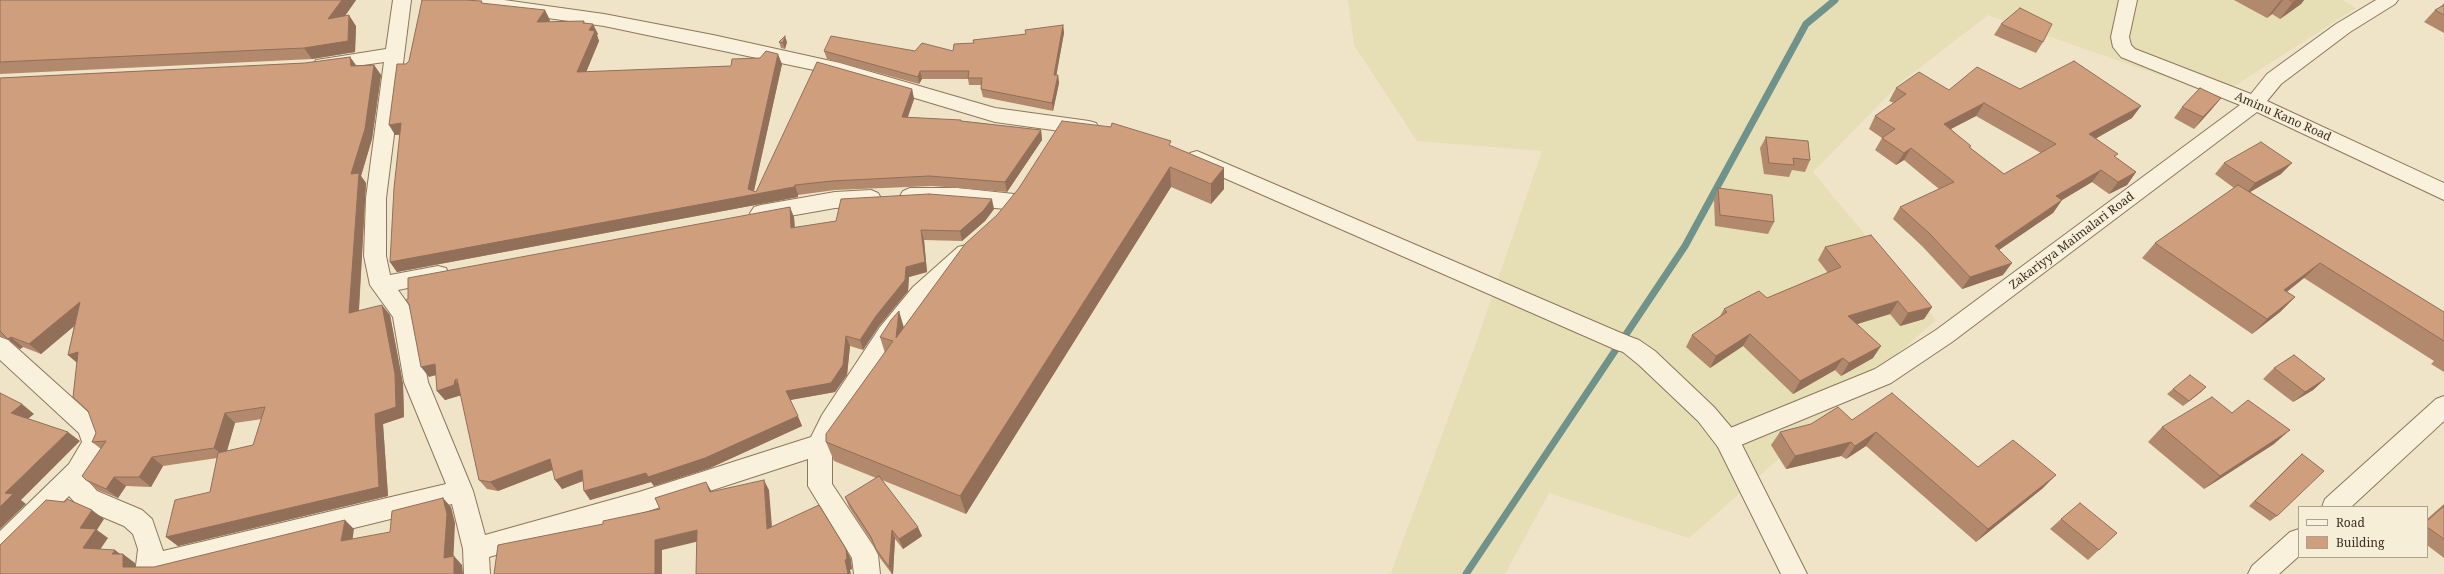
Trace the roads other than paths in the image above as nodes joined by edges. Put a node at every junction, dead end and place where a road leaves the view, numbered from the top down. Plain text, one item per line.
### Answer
1 (402, 0) edge
2 (463, 0) edge
3 (2128, 0) edge
4 (2389, 0) edge
5 (395, 54) junction
6 (304, 67) edge
7 (2256, 103) junction
8 (1063, 126) junction
9 (1107, 130) edge
10 (1051, 146) edge
11 (1179, 150) edge
12 (1026, 184) edge
13 (2444, 192) edge
14 (1014, 202) junction
15 (743, 216) edge
16 (997, 223) edge
17 (981, 239) edge
18 (458, 271) edge
19 (381, 285) junction
20 (0, 346) edge
21 (2444, 406) edge
22 (1727, 440) junction
23 (820, 445) junction
24 (78, 471) junction
25 (461, 491) junction
26 (2335, 506) edge
27 (2298, 541) edge
28 (0, 548) edge
29 (476, 549) junction
30 (150, 570) edge
31 (477, 574) edge
32 (867, 574) edge
33 (1794, 574) edge
34 (2262, 574) edge

1 - 5 street
2 - 8 street
3 - 7 street, Aminu Kano Road
4 - 7 street, Zakariyya Maimalari Road
5 - 6 street
5 - 19 street
7 - 13 street, Aminu Kano Road
7 - 22 street, Zakariyya Maimalari Road
8 - 9 street
8 - 10 street
11 - 22 street
12 - 14 street
14 - 15 street
14 - 16 street
17 - 23 street
18 - 19 street
19 - 25 street
20 - 24 street
21 - 26 street
22 - 33 street
23 - 29 street
23 - 32 street
24 - 28 street
24 - 30 street
25 - 29 street
25 - 30 street
27 - 34 street
29 - 31 street

